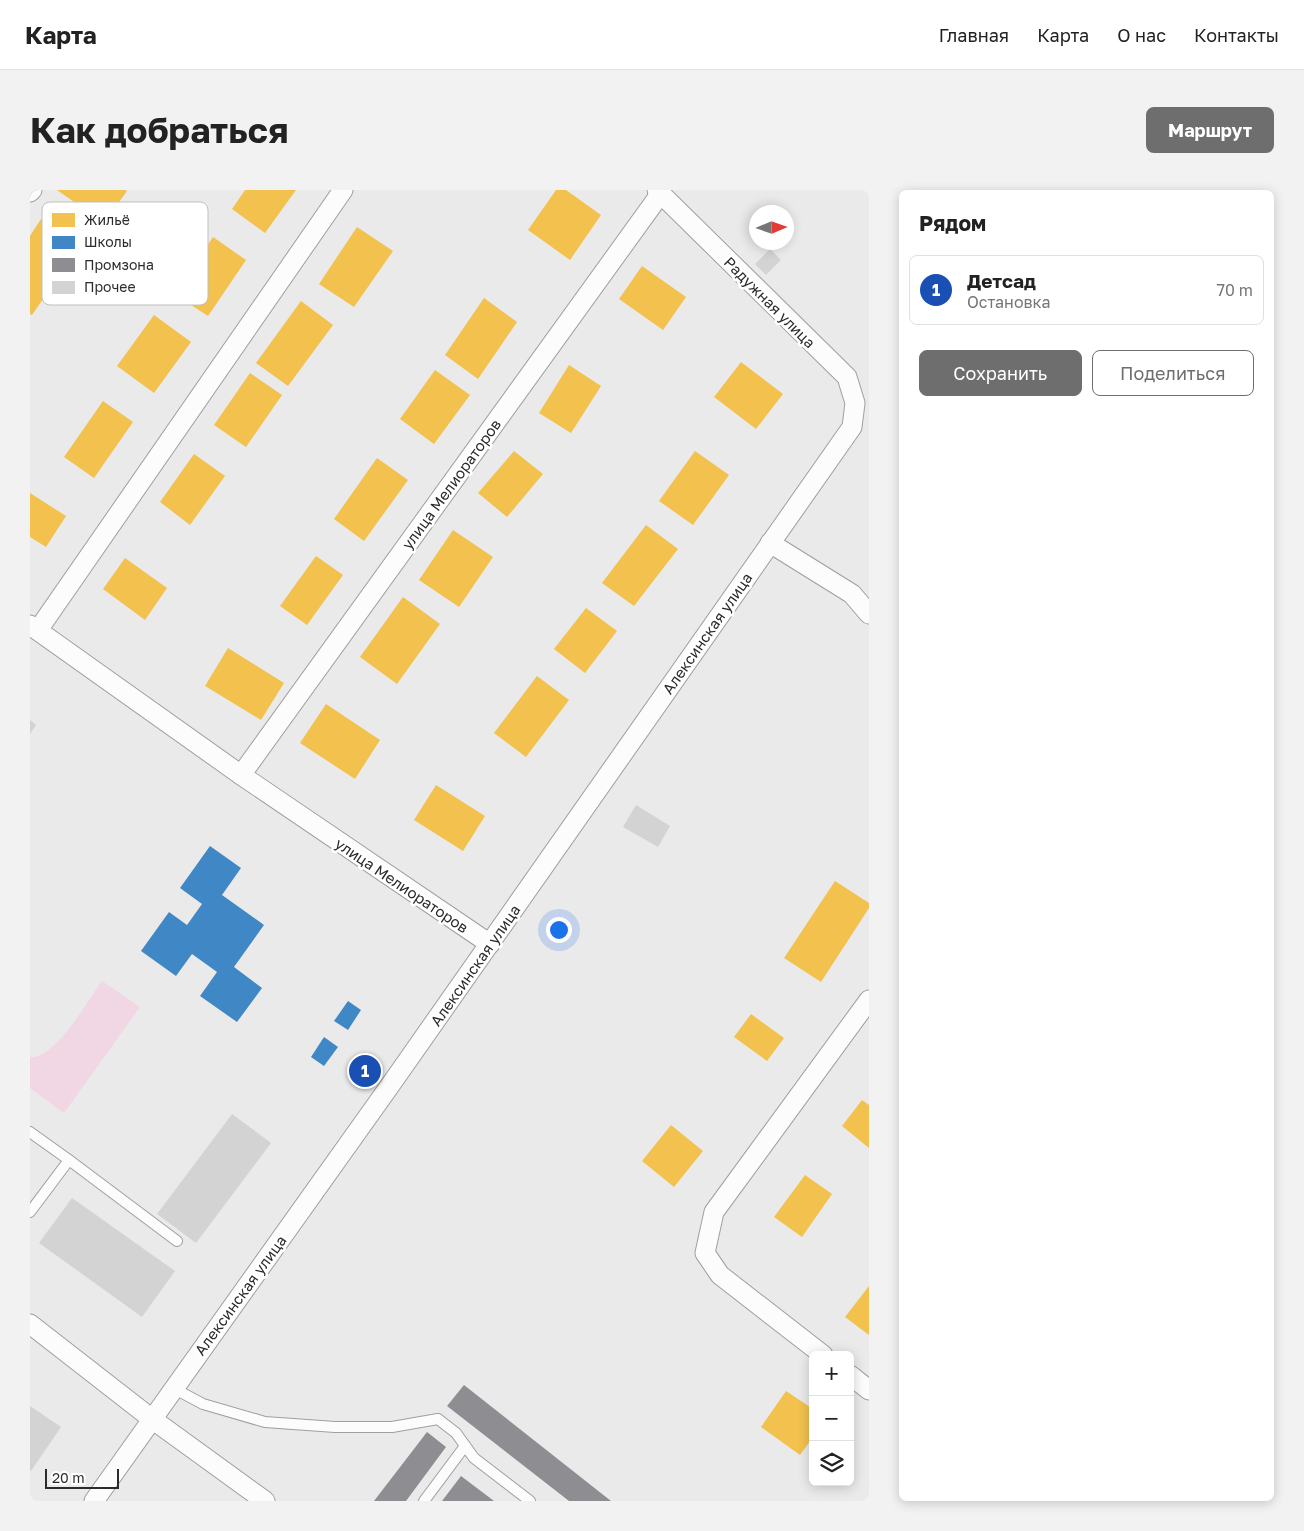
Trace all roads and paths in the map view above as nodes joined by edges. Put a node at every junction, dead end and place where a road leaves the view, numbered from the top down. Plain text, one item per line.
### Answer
1 (344, 190) edge
2 (659, 192) edge
3 (852, 427) joint
4 (770, 543) junction
5 (869, 614) edge
6 (34, 628) edge
7 (241, 775) junction
8 (490, 944) junction
9 (869, 1000) edge
10 (30, 1132) edge
11 (69, 1160) junction
12 (30, 1212) edge
13 (177, 1241) dead end
14 (30, 1324) edge
15 (819, 1351) edge
16 (854, 1378) edge
17 (173, 1388) junction
18 (869, 1390) edge
19 (152, 1419) junction
20 (465, 1446) junction
21 (94, 1501) edge
22 (265, 1501) edge
23 (424, 1501) edge
24 (530, 1501) edge

1 - 6 street, улица Мелиораторов
2 - 3 street, Радужная улица
2 - 7 street, улица Мелиораторов
3 - 4 street, Алексинская улица
4 - 5 street
4 - 8 street, Алексинская улица
6 - 7 street, улица Мелиораторов
7 - 8 street, улица Мелиораторов
8 - 17 street, Алексинская улица
9 - 15 street
10 - 11 lane
11 - 12 lane
11 - 13 lane
14 - 19 street
16 - 18 street
17 - 19 street, Алексинская улица
17 - 20 lane
19 - 21 street, Алексинская улица
19 - 22 street
20 - 23 lane
20 - 24 lane

